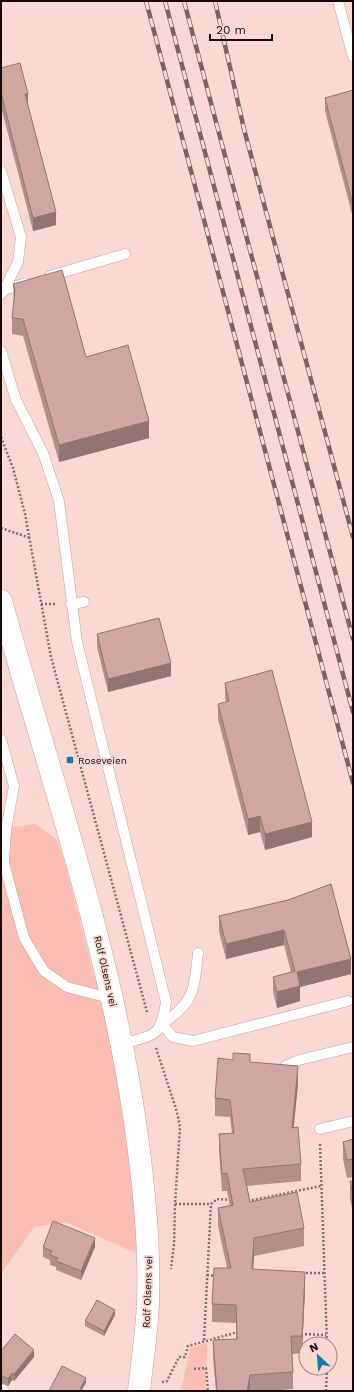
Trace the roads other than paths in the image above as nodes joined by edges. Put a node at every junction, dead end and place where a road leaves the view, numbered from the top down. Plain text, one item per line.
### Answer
1 (338, 1) edge
2 (350, 30) edge
3 (353, 58) edge
4 (1, 171) edge
5 (125, 254) dead end
6 (2, 292) edge
7 (1, 351) edge
8 (1, 601) edge
9 (84, 602) dead end
10 (71, 604) junction
11 (1, 739) edge
12 (198, 953) dead end
13 (113, 999) junction
14 (348, 1001) dead end
15 (162, 1024) junction
16 (122, 1044) junction
17 (353, 1047) edge
18 (284, 1071) edge
19 (353, 1121) edge
20 (320, 1129) road end
21 (143, 1353) junction
22 (1, 1389) edge
23 (4, 1391) edge
24 (132, 1391) edge
25 (138, 1391) edge

1 - 2 lane
2 - 3 lane
4 - 6 lane
5 - 6 lane
7 - 10 lane
8 - 13 main road, Rolf Olsens vei
9 - 10 lane
10 - 15 lane
11 - 13 lane
12 - 15 lane
13 - 16 main road, Rolf Olsens vei
14 - 15 lane
15 - 16 lane
16 - 21 main road, Rolf Olsens vei
17 - 18 lane
19 - 20 lane
21 - 24 main road, Rolf Olsens vei
21 - 25 main road, Rolf Olsens vei
22 - 23 lane

